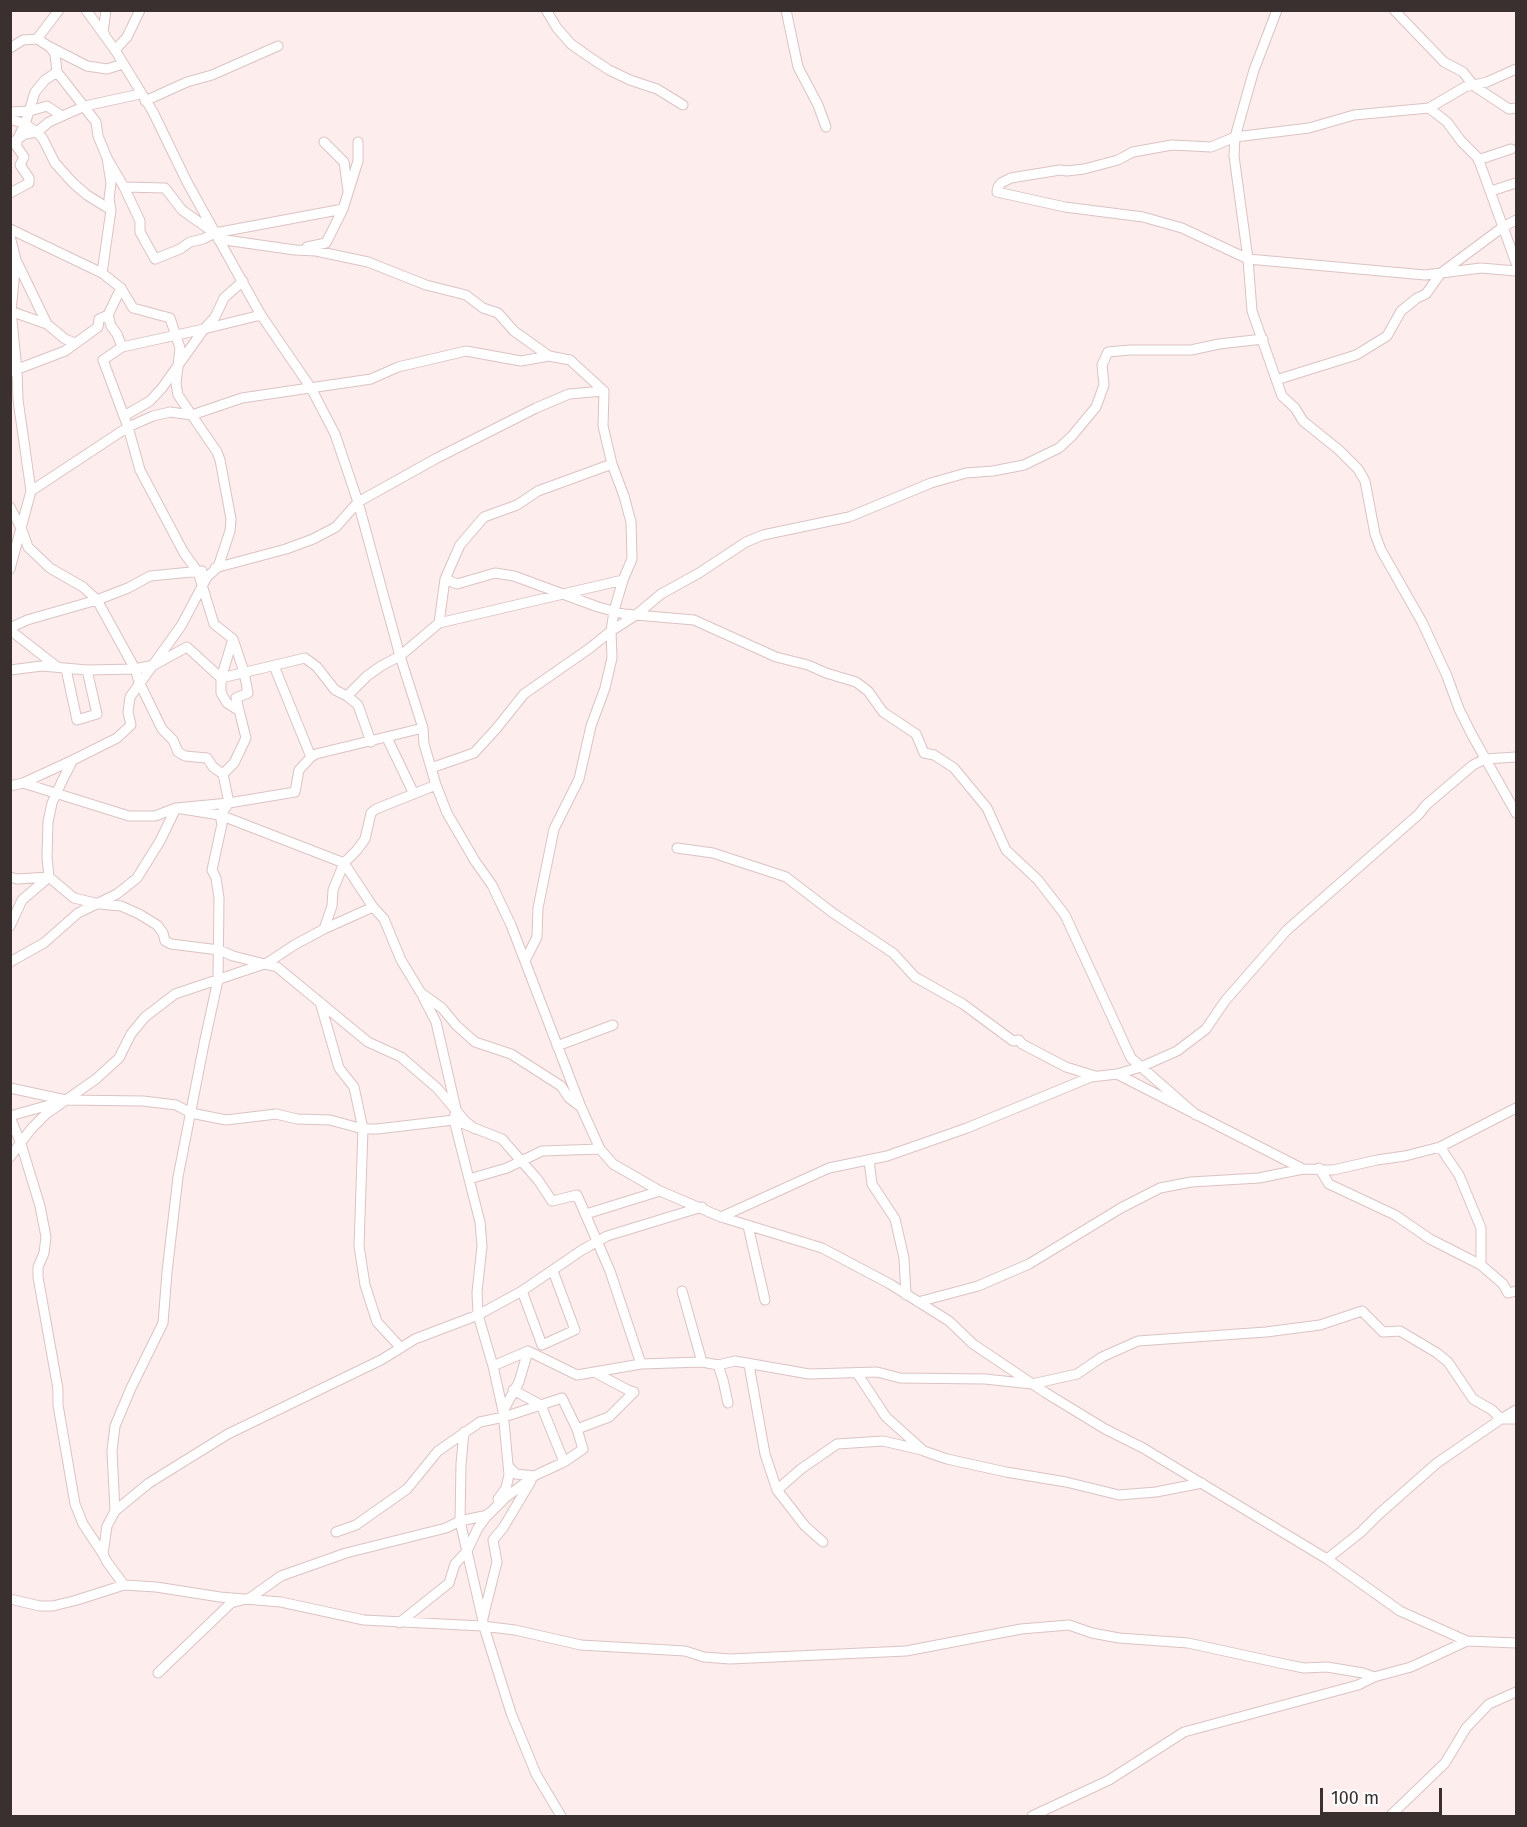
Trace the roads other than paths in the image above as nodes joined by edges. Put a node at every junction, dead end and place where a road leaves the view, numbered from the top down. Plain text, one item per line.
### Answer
1 (58, 10) edge
2 (86, 10) edge
3 (106, 10) edge
4 (141, 10) edge
5 (546, 10) edge
6 (786, 10) edge
7 (1276, 10) edge
8 (1394, 10) edge
9 (106, 38) junction
10 (10, 39) edge
11 (37, 39) junction
12 (23, 40) junction
13 (278, 46) dead end
14 (50, 47) junction
15 (10, 48) edge
16 (115, 50) junction
17 (123, 64) junction
18 (1516, 69) edge
19 (57, 72) junction
20 (1474, 86) junction
21 (143, 97) junction
22 (683, 105) dead end
23 (85, 106) junction
24 (1429, 108) junction
25 (1516, 108) edge
26 (30, 111) junction
27 (10, 112) edge
28 (62, 116) junction
29 (10, 119) edge
30 (25, 124) junction
31 (826, 127) dead end
32 (37, 132) junction
33 (1235, 136) junction
34 (14, 142) edge
35 (324, 142) dead end
36 (358, 142) dead end
37 (1511, 149) dead end
38 (107, 158) junction
39 (1478, 160) junction
40 (1516, 183) edge
41 (124, 187) junction
42 (1491, 191) junction
43 (10, 193) edge
44 (349, 195) junction
45 (343, 209) junction
46 (111, 210) junction
47 (1516, 220) edge
48 (1503, 227) junction
49 (10, 229) edge
50 (10, 236) edge
51 (217, 236) junction
52 (294, 250) junction
53 (14, 257) edge
54 (1248, 259) junction
55 (1516, 263) edge
56 (1516, 271) edge
57 (102, 273) junction
58 (1441, 273) junction
59 (243, 281) junction
60 (121, 288) junction
61 (11, 311) edge
62 (108, 315) junction
63 (261, 315) junction
64 (47, 324) junction
65 (204, 329) junction
66 (176, 336) junction
67 (1263, 339) junction
68 (75, 343) junction
69 (122, 347) junction
70 (549, 357) junction
71 (177, 366) junction
72 (14, 371) edge
73 (1276, 380) junction
74 (311, 388) junction
75 (604, 391) junction
76 (192, 415) junction
77 (124, 416) junction
78 (128, 428) junction
79 (612, 464) junction
80 (31, 491) junction
81 (358, 502) junction
82 (10, 507) edge
83 (22, 530) junction
84 (218, 567) junction
85 (10, 569) edge
86 (198, 572) junction
87 (445, 579) junction
88 (623, 580) junction
89 (202, 587) junction
90 (561, 594) junction
91 (97, 600) junction
92 (614, 611) junction
93 (636, 615) junction
94 (439, 623) junction
95 (10, 629) edge
96 (611, 631) junction
97 (233, 639) junction
98 (400, 656) junction
99 (154, 665) junction
100 (56, 666) junction
101 (274, 666) junction
102 (66, 669) junction
103 (135, 669) junction
104 (10, 670) edge
105 (87, 670) junction
106 (244, 672) junction
107 (221, 678) junction
108 (139, 682) junction
109 (347, 696) junction
110 (238, 710) junction
111 (423, 728) junction
112 (387, 738) junction
113 (371, 741) junction
114 (311, 757) junction
115 (1516, 757) edge
116 (1485, 759) junction
117 (73, 760) junction
118 (431, 768) junction
119 (223, 774) junction
120 (23, 783) junction
121 (436, 785) junction
122 (10, 786) edge
123 (56, 794) junction
124 (414, 794) junction
125 (229, 803) junction
126 (176, 808) junction
127 (1516, 813) edge
128 (220, 815) junction
129 (677, 848) dead end
130 (344, 863) junction
131 (49, 877) junction
132 (10, 878) edge
133 (99, 904) junction
134 (372, 907) junction
135 (10, 926) edge
136 (324, 929) junction
137 (219, 950) junction
138 (525, 961) junction
139 (10, 962) edge
140 (264, 964) junction
141 (219, 980) junction
142 (421, 993) junction
143 (320, 1002) junction
144 (613, 1025) dead end
145 (557, 1046) junction
146 (1142, 1067) junction
147 (1117, 1074) junction
148 (1098, 1076) junction
149 (10, 1088) edge
150 (66, 1100) junction
151 (582, 1107) junction
152 (456, 1108) junction
153 (1516, 1108) edge
154 (191, 1113) junction
155 (1196, 1115) junction
156 (10, 1117) edge
157 (454, 1120) junction
158 (363, 1129) junction
159 (475, 1129) junction
160 (21, 1144) junction
161 (1440, 1147) junction
162 (600, 1149) junction
163 (10, 1157) edge
164 (869, 1160) junction
165 (522, 1162) junction
166 (1319, 1168) junction
167 (1303, 1169) junction
168 (469, 1179) junction
169 (660, 1191) junction
170 (702, 1207) junction
171 (586, 1214) junction
172 (721, 1217) junction
173 (748, 1226) junction
174 (599, 1242) junction
175 (1481, 1265) junction
176 (553, 1271) junction
177 (682, 1290) dead end
178 (522, 1291) junction
179 (1516, 1291) edge
180 (906, 1295) junction
181 (765, 1300) dead end
182 (918, 1302) junction
183 (478, 1315) junction
184 (401, 1348) junction
185 (528, 1351) junction
186 (702, 1362) junction
187 (641, 1364) junction
188 (717, 1365) junction
189 (749, 1365) junction
190 (493, 1366) junction
191 (594, 1372) junction
192 (857, 1373) junction
193 (1032, 1384) junction
194 (513, 1390) junction
195 (728, 1403) dead end
196 (541, 1404) junction
197 (1516, 1410) edge
198 (504, 1414) junction
199 (1501, 1419) junction
200 (1516, 1419) edge
201 (577, 1429) junction
202 (464, 1432) junction
203 (924, 1450) junction
204 (564, 1462) junction
205 (508, 1466) junction
206 (534, 1476) junction
207 (1202, 1483) junction
208 (777, 1490) junction
209 (115, 1511) junction
210 (488, 1515) junction
211 (460, 1521) junction
212 (336, 1532) dead end
213 (822, 1542) dead end
214 (467, 1551) junction
215 (103, 1554) junction
216 (1327, 1559) junction
217 (124, 1585) junction
218 (250, 1598) junction
219 (10, 1599) edge
220 (399, 1623) junction
221 (483, 1625) junction
222 (1467, 1641) junction
223 (1516, 1643) edge
224 (158, 1673) dead end
225 (1374, 1677) junction
226 (1516, 1692) edge
227 (561, 1816) edge
228 (1032, 1816) edge
229 (1390, 1816) edge

1 - 11 street
2 - 9 street
3 - 9 street
4 - 16 street
5 - 22 street
6 - 31 street
7 - 33 street
8 - 20 street
9 - 16 street
10 - 12 street
11 - 12 street
11 - 14 street
12 - 15 street
13 - 21 street
14 - 17 street
14 - 19 street
16 - 17 street
17 - 21 street
18 - 20 street
19 - 23 street
19 - 26 street
20 - 24 street
20 - 25 street
21 - 23 street
21 - 51 street
23 - 28 street
23 - 38 street
24 - 33 street
24 - 39 street
26 - 27 street
26 - 28 street
26 - 30 street
28 - 32 street
29 - 30 street
30 - 32 street
30 - 34 street
32 - 34 street
32 - 46 street
33 - 54 street
33 - 54 street
34 - 43 street
35 - 44 street
36 - 44 street
37 - 39 street
38 - 41 street
38 - 46 street
39 - 42 street
40 - 42 street
41 - 51 street
41 - 51 street
42 - 48 street
44 - 45 street
45 - 51 street
45 - 52 street
46 - 57 street
47 - 48 street
48 - 55 street
48 - 58 street
49 - 57 street
50 - 53 street
51 - 52 street
51 - 59 street
52 - 70 street
53 - 61 street
53 - 64 street
54 - 58 street
54 - 67 street
56 - 58 street
57 - 60 street
58 - 73 street
59 - 63 street
59 - 65 street
60 - 62 street
60 - 66 street
61 - 64 street
61 - 72 street
62 - 68 street
62 - 69 street
63 - 65 street
63 - 74 street
64 - 68 street
65 - 66 street
65 - 71 street
66 - 69 street
66 - 71 street
67 - 73 street
67 - 93 street
68 - 72 street
69 - 77 street
70 - 74 street
70 - 75 street
71 - 76 street
71 - 77 street
72 - 80 street
73 - 116 street
74 - 76 street
74 - 81 street
75 - 79 street
75 - 81 street
76 - 78 street
76 - 84 street
77 - 78 street
78 - 80 street
78 - 86 street
79 - 87 street
79 - 88 street
80 - 83 street
81 - 84 street
81 - 98 street
82 - 83 street
83 - 85 street
83 - 91 street
84 - 86 street
84 - 89 street
86 - 89 street
86 - 91 street
87 - 90 street
87 - 94 street
88 - 90 street
88 - 92 street
89 - 97 street
89 - 99 street
90 - 92 street
90 - 94 street
91 - 95 street
91 - 103 street
92 - 93 street
92 - 96 street
93 - 96 street
93 - 146 street
94 - 98 street
95 - 100 street
96 - 118 street
96 - 138 street
97 - 106 street
97 - 107 street
98 - 109 street
98 - 111 street
99 - 103 street
99 - 107 street
99 - 108 street
100 - 102 street
100 - 104 street
101 - 106 street
101 - 109 street
101 - 114 street
102 - 105 street
102 - 105 street
103 - 105 street
103 - 108 street
106 - 107 street
106 - 110 street
107 - 110 street
108 - 117 street
108 - 119 street
109 - 113 street
110 - 119 street
111 - 112 street
111 - 118 street
112 - 113 street
112 - 124 street
113 - 114 street
114 - 125 street
115 - 116 street
116 - 127 street
116 - 146 street
117 - 120 street
117 - 123 street
118 - 121 street
119 - 125 street
120 - 122 street
120 - 123 street
121 - 124 street
121 - 138 street
123 - 126 street
123 - 131 street
124 - 130 street
125 - 126 street
125 - 128 street
126 - 128 street
126 - 133 street
128 - 130 street
128 - 137 street
129 - 148 street
130 - 134 street
130 - 136 street
131 - 132 street
131 - 133 street
131 - 135 street
133 - 137 street
133 - 139 street
134 - 136 street
134 - 142 street
136 - 140 street
137 - 140 street
137 - 141 street
138 - 145 street
140 - 141 street
140 - 143 street
141 - 150 street
141 - 154 street
142 - 151 street
142 - 152 street
143 - 152 street
143 - 158 street
144 - 145 street
145 - 151 street
146 - 147 street
146 - 155 street
147 - 148 street
147 - 155 street
148 - 164 street
149 - 150 street
150 - 154 street
150 - 156 street
150 - 160 street
151 - 162 street
152 - 157 street
152 - 159 street
153 - 161 street
154 - 158 street
154 - 209 street
155 - 167 street
156 - 160 street
157 - 158 street
157 - 159 street
157 - 168 street
158 - 184 street
159 - 165 street
160 - 163 street
160 - 215 street
161 - 166 street
161 - 175 street
162 - 165 street
162 - 169 street
164 - 172 street
164 - 180 street
165 - 168 street
165 - 171 street
166 - 167 street
166 - 175 street
167 - 182 street
168 - 183 street
169 - 170 street
169 - 171 street
170 - 172 street
170 - 174 street
171 - 174 street
172 - 173 street
173 - 180 street
173 - 181 street
174 - 176 street
174 - 187 street
175 - 179 street
176 - 178 street
176 - 178 street
177 - 186 street
178 - 183 street
180 - 182 street
182 - 193 street
183 - 184 street
183 - 190 street
184 - 209 street
185 - 190 street
185 - 191 street
185 - 194 street
186 - 187 street
186 - 188 street
187 - 191 street
188 - 189 street
188 - 195 street
189 - 192 street
189 - 208 street
190 - 198 street
191 - 201 street
192 - 193 street
192 - 203 street
193 - 199 street
193 - 207 street
194 - 196 street
194 - 198 street
196 - 198 street
196 - 201 street
196 - 204 street
197 - 199 street
198 - 202 street
198 - 205 street
199 - 200 street
199 - 216 street
201 - 204 street
202 - 211 street
202 - 212 street
203 - 207 street
203 - 208 street
204 - 206 street
205 - 206 street
205 - 210 street
206 - 210 street
206 - 221 street
207 - 216 street
208 - 213 street
209 - 215 street
210 - 211 street
210 - 214 street
211 - 214 street
211 - 218 street
214 - 220 street
214 - 221 street
215 - 217 street
216 - 222 street
217 - 218 street
217 - 219 street
218 - 220 street
218 - 224 street
220 - 221 street
221 - 225 street
221 - 227 street
222 - 223 street
222 - 225 street
225 - 228 street
226 - 229 street

